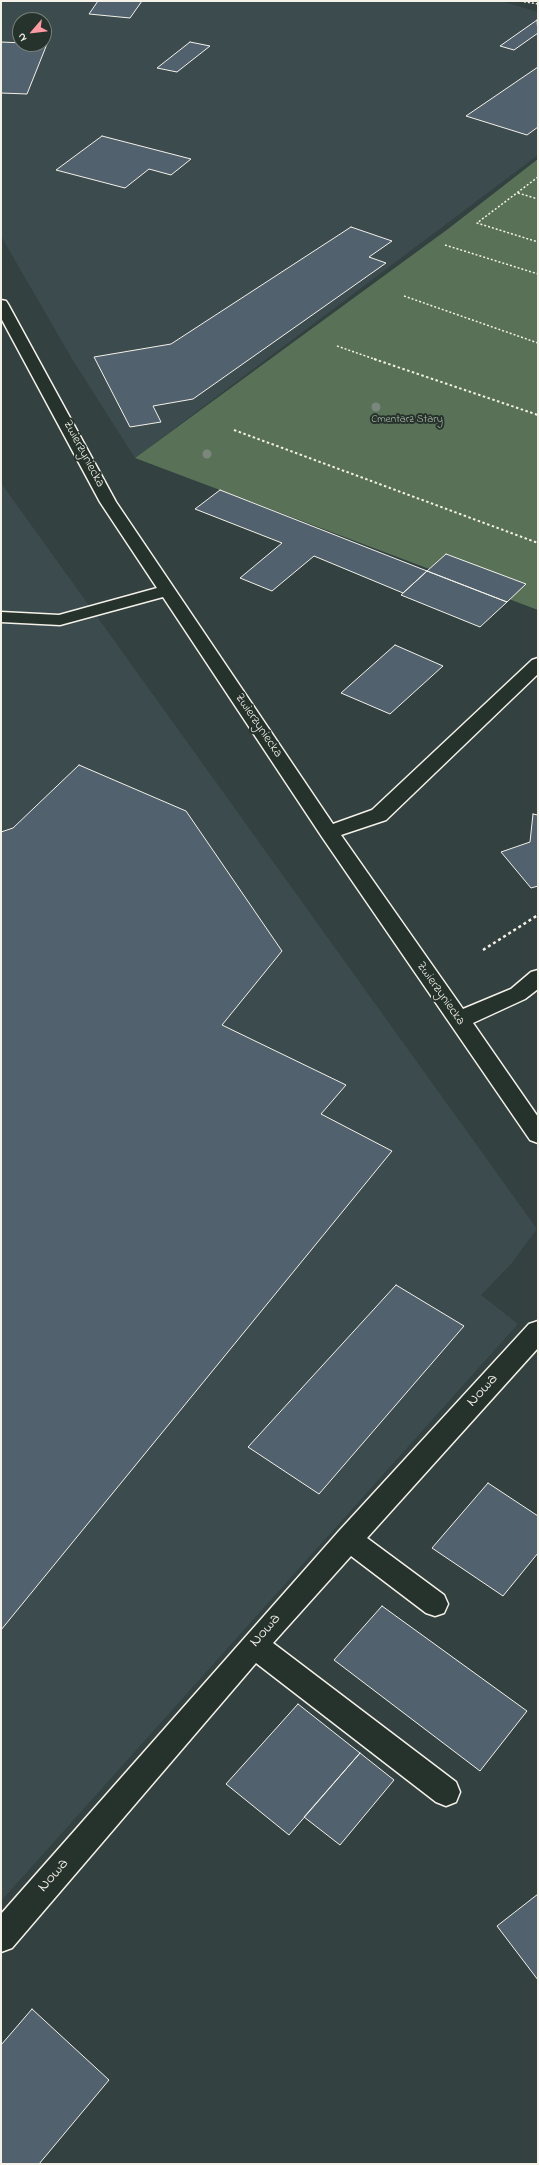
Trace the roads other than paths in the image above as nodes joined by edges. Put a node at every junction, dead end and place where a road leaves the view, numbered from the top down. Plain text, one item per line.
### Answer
1 (1, 304) edge
2 (168, 590) junction
3 (1, 616) edge
4 (538, 664) edge
5 (329, 832) junction
6 (538, 978) edge
7 (459, 1020) junction
8 (538, 1134) edge
9 (538, 1331) edge
10 (348, 1539) junction
11 (435, 1604) dead end
12 (254, 1644) junction
13 (446, 1792) dead end
14 (1, 1937) edge

1 - 2 street, Zwierzyniecka
2 - 3 street
2 - 5 street, Zwierzyniecka
4 - 5 street
5 - 7 street, Zwierzyniecka
6 - 7 street
7 - 8 street, Zwierzyniecka
9 - 10 street, Nowa
10 - 11 street
10 - 12 street, Nowa
12 - 13 street
12 - 14 street, Nowa

